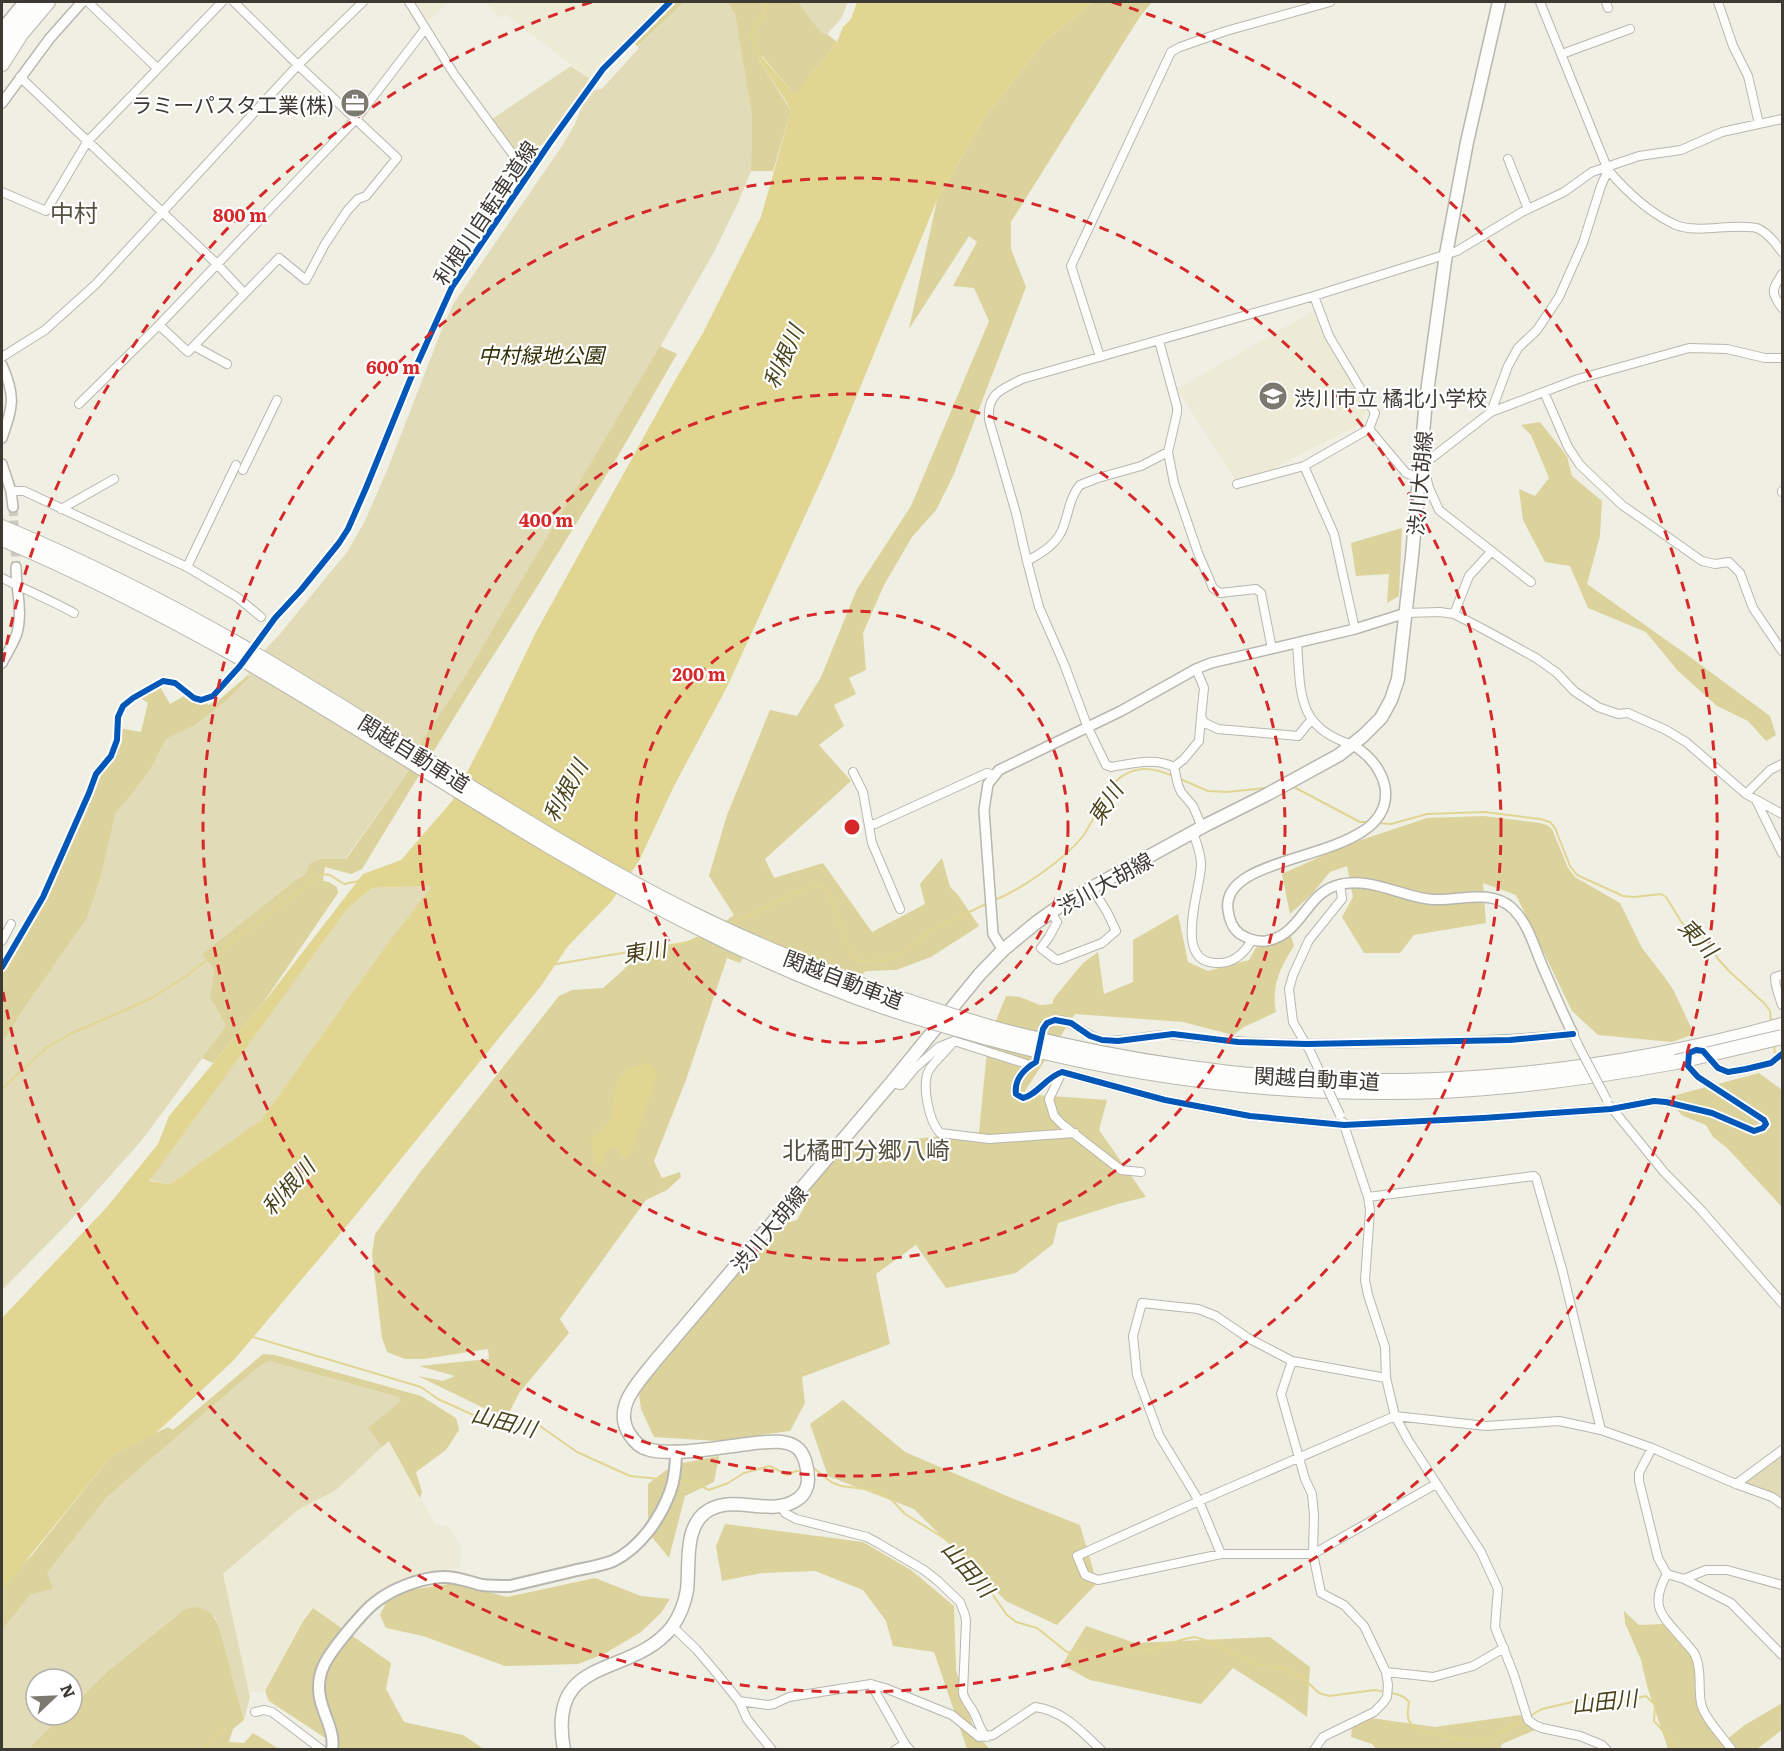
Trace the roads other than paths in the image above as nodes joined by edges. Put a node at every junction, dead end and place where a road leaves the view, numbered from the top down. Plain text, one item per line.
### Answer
1 (26, 2) edge
2 (40, 2) edge
3 (48, 2) edge
4 (82, 2) edge
5 (88, 2) edge
6 (222, 2) edge
7 (234, 2) edge
8 (363, 2) edge
9 (410, 2) edge
10 (1330, 2) edge
11 (1499, 2) edge
12 (1540, 2) edge
13 (1718, 2) edge
14 (426, 29) junction
15 (1630, 29) dead end
16 (2, 30) edge
17 (2, 44) edge
18 (1562, 54) junction
19 (2, 64) edge
20 (298, 65) junction
21 (158, 68) junction
22 (20, 77) junction
23 (2, 102) edge
24 (356, 119) junction
25 (1782, 119) edge
26 (1759, 124) junction
27 (87, 142) junction
28 (1508, 159) dead end
29 (1607, 168) junction
30 (524, 170) dead end
31 (2, 192) edge
32 (1528, 209) junction
33 (162, 212) junction
34 (1782, 252) edge
35 (1446, 254) junction
36 (217, 264) junction
37 (1782, 274) edge
38 (244, 293) junction
39 (1314, 296) junction
40 (1782, 308) edge
41 (159, 325) junction
42 (1159, 341) junction
43 (194, 346) junction
44 (2, 357) edge
45 (1100, 357) junction
46 (1782, 358) edge
47 (227, 364) dead end
48 (2, 365) edge
49 (1544, 392) junction
50 (277, 400) dead end
51 (80, 404) dead end
52 (1491, 412) junction
53 (1369, 429) junction
54 (2, 438) edge
55 (1168, 452) junction
56 (2, 464) edge
57 (236, 465) dead end
58 (1304, 466) junction
59 (243, 470) dead end
60 (1419, 472) junction
61 (114, 479) dead end
62 (1237, 484) dead end
63 (10, 491) junction
64 (13, 507) tunnel mouth
65 (61, 509) junction
66 (2, 527) edge
67 (2, 539) edge
68 (1491, 552) junction
69 (1027, 561) junction
70 (16, 567) tunnel mouth
71 (187, 567) junction
72 (2, 578) edge
73 (1531, 582) dead end
74 (16, 586) junction
75 (74, 613) dead end
76 (1406, 613) junction
77 (1454, 614) junction
78 (261, 617) dead end
79 (1355, 628) junction
80 (1297, 643) junction
81 (1272, 649) junction
82 (240, 651) junction
83 (1782, 651) edge
84 (2, 663) edge
85 (1196, 669) junction
86 (1201, 717) junction
87 (1311, 720) junction
88 (1088, 728) junction
89 (1353, 745) junction
90 (1781, 767) edge
91 (1175, 770) junction
92 (853, 772) dead end
93 (995, 775) junction
94 (1746, 794) junction
95 (1757, 802) junction
96 (1782, 814) edge
97 (869, 824) junction
98 (1198, 829) junction
99 (1782, 853) edge
100 (1340, 884) junction
101 (1092, 888) junction
102 (900, 909) dead end
103 (1051, 912) junction
104 (11, 924) dead end
105 (1252, 940) junction
106 (2, 941) edge
107 (1003, 950) junction
108 (1782, 975) edge
109 (1782, 1005) edge
110 (1782, 1025) edge
111 (1043, 1029) dead end
112 (1573, 1034) junction
113 (1782, 1037) edge
114 (954, 1041) junction
115 (1308, 1047) junction
116 (1782, 1054) edge
117 (1673, 1057) junction
118 (1062, 1072) junction
119 (891, 1083) junction
120 (1611, 1109) junction
121 (1344, 1125) junction
122 (1075, 1133) junction
123 (1141, 1172) dead end
124 (1368, 1197) junction
125 (1782, 1303) edge
126 (1292, 1361) junction
127 (1386, 1378) junction
128 (1395, 1416) junction
129 (1601, 1430) junction
130 (1652, 1448) junction
131 (1782, 1450) edge
132 (676, 1451) junction
133 (1299, 1458) junction
134 (1436, 1484) junction
135 (1736, 1484) junction
136 (1199, 1500) junction
137 (1782, 1504) edge
138 (781, 1506) junction
139 (1221, 1554) junction
140 (1313, 1554) junction
141 (1666, 1574) junction
142 (1684, 1579) junction
143 (1782, 1585) edge
144 (672, 1626) junction
145 (1504, 1648) junction
146 (1782, 1655) edge
147 (1386, 1672) junction
148 (871, 1684) junction
149 (739, 1701) junction
150 (255, 1712) dead end
151 (987, 1737) junction
152 (908, 1747) edge
153 (334, 1748) edge
154 (322, 1749) edge
155 (564, 1749) edge
156 (772, 1749) edge
157 (895, 1749) edge
158 (1101, 1749) edge
159 (1314, 1749) edge
160 (1608, 1749) edge
161 (1732, 1749) edge

1 - 16 main road
2 - 17 main road
3 - 19 highway
4 - 22 street
5 - 21 street
6 - 21 street
7 - 20 street
8 - 20 street
9 - 14 street
10 - 45 street
11 - 35 main road, 渋川大胡線
12 - 18 street
13 - 26 street
14 - 24 street
14 - 30 street
15 - 18 street
18 - 29 street
20 - 24 street
20 - 33 street
21 - 27 street
22 - 23 street
22 - 27 street
24 - 36 street
24 - 38 street
25 - 26 street
26 - 29 street
27 - 31 street
27 - 33 street
28 - 32 street
29 - 32 street
29 - 34 street
29 - 52 street
32 - 35 street
33 - 36 street
33 - 44 street
35 - 39 street
35 - 60 main road, 渋川大胡線
36 - 38 street
36 - 41 street
37 - 40 street
38 - 43 street
39 - 42 street
39 - 53 street
41 - 43 street
41 - 51 street
42 - 45 street
42 - 55 street
43 - 47 street
45 - 69 street
46 - 49 street
48 - 54 street
49 - 52 street
49 - 83 street
50 - 59 street
52 - 60 street
53 - 58 street
53 - 60 street
55 - 69 street
55 - 81 street
56 - 63 street
57 - 71 street
58 - 62 street
58 - 79 street
60 - 68 street
60 - 76 main road, 渋川大胡線
61 - 65 street
63 - 64 street
63 - 65 street
65 - 71 street
66 - 82 highway, 関越自動車道
67 - 82 highway, 関越自動車道
68 - 73 street
68 - 77 street
69 - 88 street
70 - 74 street
71 - 78 street
72 - 74 street
74 - 75 street
74 - 84 street
76 - 77 street
76 - 79 street
76 - 89 main road, 渋川大胡線
77 - 94 street
79 - 80 street
80 - 81 street
80 - 87 street
81 - 85 street
82 - 117 highway, 関越自動車道, bridge
85 - 86 street
85 - 88 street
86 - 87 street
86 - 91 street
87 - 89 street
88 - 91 street
88 - 93 street
89 - 98 main road, 渋川大胡線
89 - 105 street
90 - 94 street
91 - 98 street
92 - 97 street
93 - 97 street
93 - 107 street
94 - 95 street
95 - 96 street
95 - 99 street
97 - 102 street
98 - 101 main road, 渋川大胡線
98 - 105 street
100 - 105 street
100 - 112 street
100 - 115 street
101 - 103 main road, 渋川大胡線
101 - 103 street
103 - 107 main road, 渋川大胡線
104 - 106 street
107 - 119 main road, 渋川大胡線
108 - 109 street
110 - 117 highway, 関越自動車道
111 - 115 street
112 - 115 street
112 - 120 street, bridge
113 - 117 highway, 関越自動車道, bridge
114 - 118 street
114 - 119 street
114 - 122 street
115 - 121 street, bridge
116 - 120 street
118 - 121 street
118 - 122 street
119 - 132 main road, 渋川大胡線
120 - 121 street
120 - 125 street
121 - 124 street
122 - 123 street
124 - 127 street
124 - 129 street
126 - 127 street
126 - 133 street
126 - 136 street
127 - 128 street
128 - 129 street
128 - 133 street
128 - 134 street
129 - 130 street
130 - 135 street
130 - 141 street
131 - 135 street
132 - 138 main road, 渋川大胡線
132 - 153 main road
133 - 136 street
133 - 140 street
134 - 140 street
134 - 145 street
135 - 137 street
136 - 139 street
136 - 139 street
138 - 144 main road
138 - 151 street
139 - 140 street
140 - 147 street
141 - 142 street
141 - 161 street
142 - 143 street
142 - 146 street
144 - 149 street
144 - 155 main road
145 - 147 street
145 - 160 street
147 - 159 street
148 - 149 street
148 - 151 street
148 - 152 street
149 - 156 street
150 - 154 street
151 - 158 street
152 - 157 street

